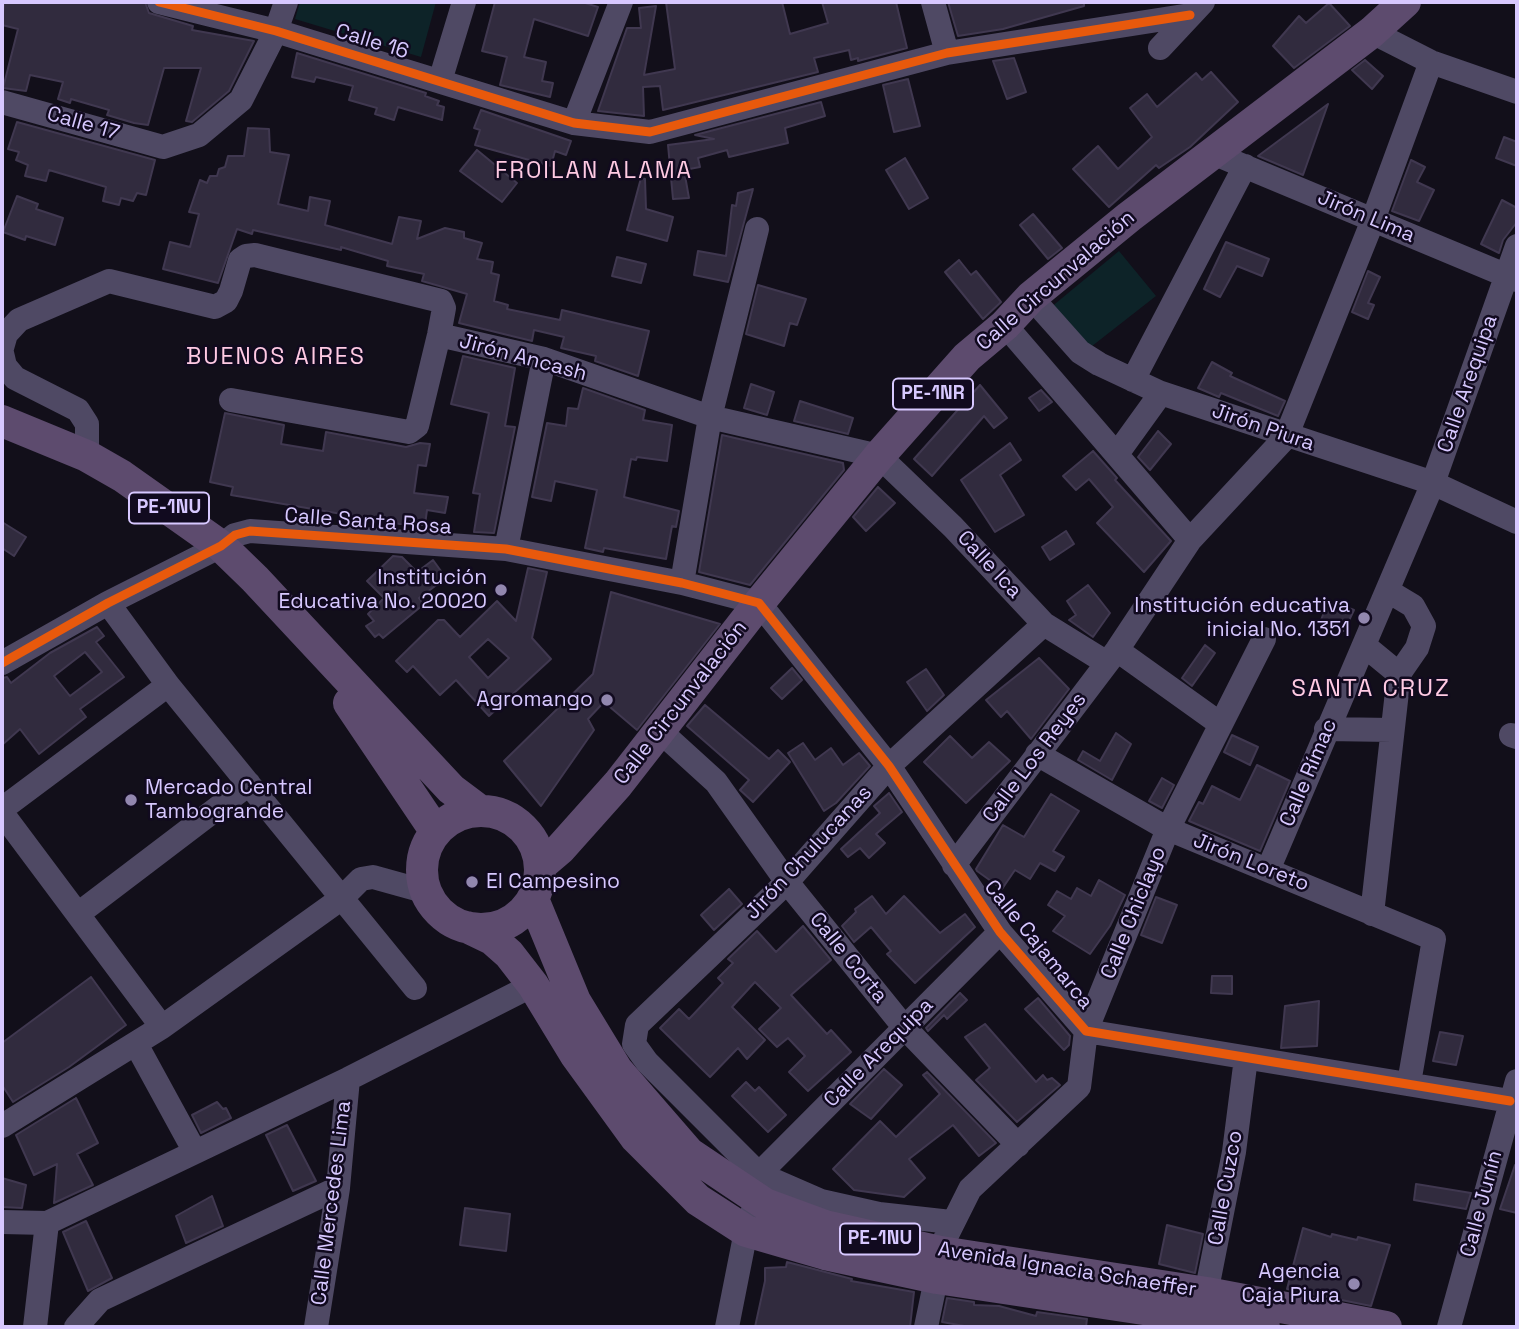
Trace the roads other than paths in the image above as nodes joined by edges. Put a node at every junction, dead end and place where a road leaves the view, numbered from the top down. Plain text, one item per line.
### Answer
1 (159, 2) edge
2 (286, 2) edge
3 (464, 2) edge
4 (621, 2) edge
5 (933, 2) edge
6 (1405, 2) edge
7 (1197, 8) edge
8 (276, 32) junction
9 (1372, 32) junction
10 (1160, 48) dead end
11 (947, 53) junction
12 (1431, 62) junction
13 (440, 81) junction
14 (1517, 92) edge
15 (2, 102) edge
16 (574, 123) junction
17 (1215, 154) junction
18 (1245, 166) junction
19 (1373, 220) junction
20 (757, 229) dead end
21 (1517, 246) edge
22 (1512, 278) edge
23 (1031, 297) junction
24 (1005, 325) junction
25 (439, 335) junction
26 (2, 350) edge
27 (544, 359) junction
28 (1133, 380) junction
29 (1161, 393) junction
30 (231, 400) dead end
31 (710, 416) junction
32 (2, 421) edge
33 (1286, 437) junction
34 (1116, 454) junction
35 (87, 456) junction
36 (879, 456) junction
37 (1433, 483) junction
38 (1517, 522) edge
39 (1190, 540) junction
40 (221, 546) junction
41 (506, 549) junction
42 (682, 583) junction
43 (1388, 591) junction
44 (108, 603) junction
45 (759, 603) junction
46 (1044, 624) junction
47 (307, 636) junction
48 (1264, 639) dead end
49 (1366, 646) junction
50 (1112, 657) junction
51 (2, 663) edge
52 (1399, 674) junction
53 (168, 685) junction
54 (1219, 723) junction
55 (1326, 729) junction
56 (1392, 730) junction
57 (662, 732) junction
58 (1037, 754) junction
59 (889, 766) junction
60 (249, 784) junction
61 (480, 810) junction
62 (2, 811) edge
63 (1168, 829) junction
64 (436, 832) junction
65 (954, 865) junction
66 (540, 866) junction
67 (1268, 870) junction
68 (787, 882) junction
69 (427, 892) junction
70 (342, 898) junction
71 (533, 899) junction
72 (78, 914) junction
73 (1372, 915) junction
74 (467, 927) junction
75 (1000, 932) junction
76 (533, 985) junction
77 (415, 988) dead end
78 (162, 1027) junction
79 (904, 1027) junction
80 (1086, 1031) junction
81 (136, 1044) junction
82 (1245, 1058) junction
83 (348, 1079) junction
84 (1409, 1083) junction
85 (1514, 1091) edge
86 (2, 1126) edge
87 (1018, 1145) junction
88 (195, 1152) junction
89 (338, 1188) junction
90 (764, 1190) junction
91 (2, 1222) edge
92 (951, 1222) junction
93 (47, 1223) junction
94 (746, 1231) junction
95 (939, 1265) junction
96 (1202, 1313) edge
97 (35, 1327) edge
98 (76, 1327) edge
99 (316, 1327) edge
100 (727, 1327) edge
101 (926, 1327) edge
102 (1264, 1327) edge
103 (1386, 1327) edge
104 (1449, 1327) edge

1 - 8 street, Calle 16
2 - 8 street
3 - 13 street
4 - 16 street
5 - 11 street
6 - 9 main road, Calle Circunvalación / PE-1NR
7 - 10 street
7 - 11 street, Calle 16
8 - 13 street, Calle 16
8 - 15 street, Calle 17
9 - 12 street
9 - 17 main road, Calle Circunvalación / PE-1NR
11 - 16 street, Calle 16
12 - 14 street
12 - 19 street
13 - 16 street, Calle 16
17 - 18 street, Jirón Lima
17 - 23 main road, Calle Circunvalación / PE-1NR
18 - 19 street, Jirón Lima
18 - 28 street
19 - 22 street, Jirón Lima
19 - 33 street
20 - 31 street
21 - 22 street, Calle Arequipa
22 - 37 street, Calle Arequipa
23 - 24 main road, Calle Circunvalación / PE-1NR
23 - 28 street, Jirón Piura
24 - 34 street
24 - 36 main road, Calle Circunvalación / PE-1NR
25 - 26 street, Jirón Ancash
25 - 27 street, Jirón Ancash
25 - 30 street
26 - 35 street
27 - 31 street, Jirón Ancash
27 - 41 street
28 - 29 street, Jirón Piura
29 - 33 street, Jirón Piura
29 - 34 street
31 - 36 street, Jirón Ancash
31 - 42 street
32 - 35 main road, PE-1NU
33 - 37 street, Jirón Piura
33 - 39 street, Calle Los Reyes
34 - 39 street
35 - 40 main road, PE-1NU
36 - 45 main road, Calle Circunvalación / PE-1NR
36 - 46 street, Calle Ica
37 - 38 street, Jirón Piura
37 - 43 street, Calle Rímac
39 - 50 street, Calle Los Reyes
40 - 41 street, Calle Santa Rosa
40 - 44 street, Calle Santa Rosa
40 - 47 main road, PE-1NU
41 - 42 street, Calle Santa Rosa
42 - 45 street, Calle Santa Rosa
43 - 49 street, Calle Rímac
43 - 52 street
44 - 51 street, Calle Santa Rosa
44 - 53 street
45 - 57 main road, Calle Circunvalación / PE-1NR
45 - 59 street, Calle Cajamarca
46 - 50 street, Calle Ica
46 - 59 street, Jirón Chulucanas
47 - 61 main road, PE-1NU
47 - 64 main road, PE-1NU
48 - 54 street, Calle Chiclayo
49 - 52 street
49 - 55 street, Calle Rímac
50 - 54 street, Calle Ica
50 - 58 street, Calle Los Reyes
52 - 56 street
53 - 60 street
53 - 62 street
54 - 63 street, Calle Chiclayo
55 - 56 street
55 - 67 street, Calle Rímac
56 - 73 street
57 - 66 main road, Calle Circunvalación / PE-1NR
57 - 68 street, Calle Corta
58 - 63 street, Jirón Loreto
58 - 65 street, Calle Los Reyes
59 - 65 street, Calle Cajamarca
59 - 68 street, Jirón Chulucanas
60 - 70 street
60 - 72 street
61 - 64 main road
61 - 66 main road, PE-1NU
62 - 72 street
63 - 67 street, Jirón Loreto
63 - 80 street, Calle Chiclayo
64 - 69 main road
65 - 75 street, Calle Cajamarca
66 - 71 main road
67 - 73 street, Jirón Loreto
68 - 79 street, Calle Corta
68 - 90 street, Jirón Chulucanas
69 - 70 street
69 - 74 main road, PE-1NU
70 - 77 street
70 - 78 street
71 - 74 main road
71 - 90 main road, Avenida Ignacia Schaeffer / PE-1NU
72 - 78 street
73 - 84 street, Jirón Loreto
74 - 76 main road, Avenida Ignacia Schaeffer / PE-1NU
75 - 79 street, Calle Arequipa
75 - 80 street, Calle Cajamarca
76 - 83 street
76 - 94 main road, Avenida Ignacia Schaeffer / PE-1NU
78 - 81 street
79 - 87 street, Calle Corta
79 - 90 street, Calle Arequipa
80 - 82 street, Calle Cajamarca
80 - 87 street, Calle Chiclayo
81 - 86 street
81 - 88 street
82 - 84 street, Calle Cajamarca
82 - 96 street, Calle Cuzco
83 - 88 street
83 - 89 street, Calle Mercedes Lima
84 - 85 street, Calle Cajamarca
85 - 104 street, Calle Junín
87 - 92 street, Calle Chiclayo
88 - 93 street
89 - 98 street
89 - 99 street, Calle Mercedes Lima
90 - 92 street
90 - 94 street
90 - 95 main road, Avenida Ignacia Schaeffer / PE-1NU
91 - 93 street
92 - 95 street, Calle Chiclayo
93 - 97 street
94 - 95 main road, Avenida Ignacia Schaeffer / PE-1NU
94 - 100 street
95 - 96 main road, Avenida Ignacia Schaeffer / PE-1NU
95 - 101 street, Calle Chiclayo
96 - 102 main road, Avenida Ignacia Schaeffer / PE-1NU
96 - 103 main road, Avenida Ignacia Schaeffer / PE-1NU

